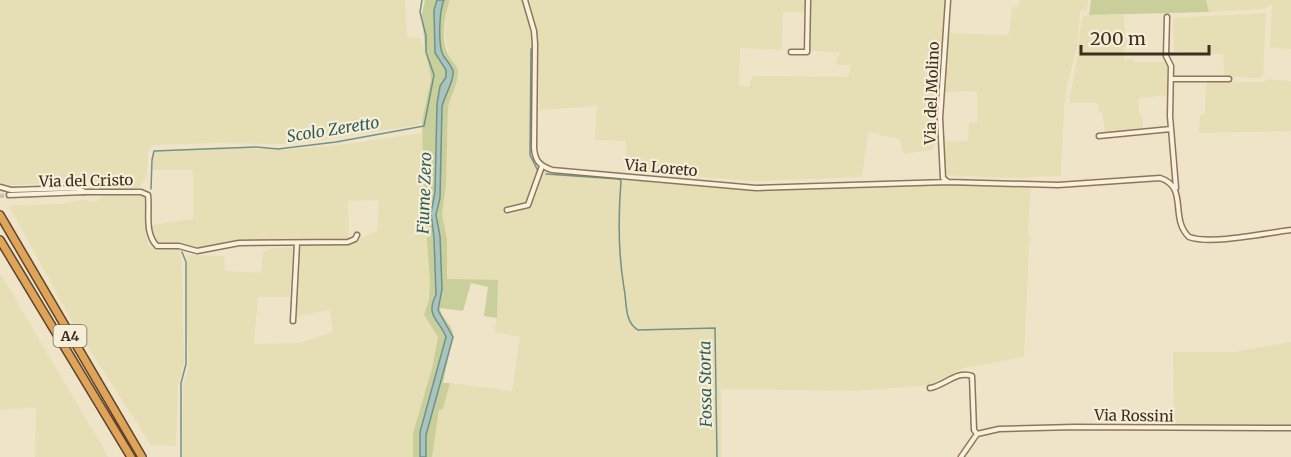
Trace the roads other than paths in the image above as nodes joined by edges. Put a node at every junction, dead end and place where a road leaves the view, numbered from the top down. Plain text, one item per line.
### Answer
1 (525, 0) edge
2 (808, 0) edge
3 (948, 0) edge
4 (1167, 17) dead end
5 (791, 52) dead end
6 (1171, 79) junction
7 (1228, 79) dead end
8 (1171, 129) junction
9 (1099, 136) dead end
10 (542, 166) junction
11 (948, 182) junction
12 (0, 187) edge
13 (1176, 189) junction
14 (85, 192) junction
15 (9, 195) tunnel mouth
16 (507, 210) dead end
17 (0, 215) edge
18 (1291, 230) edge
19 (357, 235) dead end
20 (0, 240) edge
21 (297, 243) junction
22 (293, 321) dead end
23 (930, 388) dead end
24 (1291, 428) edge
25 (977, 434) junction
26 (131, 457) edge
27 (142, 457) edge
28 (961, 457) edge

1 - 10 street
2 - 5 street
3 - 11 street, Via del Molino
4 - 6 street
6 - 7 street
6 - 8 street
8 - 9 street
8 - 13 street
10 - 11 street, Via Loreto
10 - 16 street
11 - 13 street
12 - 14 street
13 - 18 street
14 - 15 street, Via del Cristo
14 - 21 street, Via del Cristo
17 - 27 highway, A4
19 - 21 street, Via del Cristo
20 - 26 highway, A4
21 - 22 street
23 - 25 street
24 - 25 street, Via Rossini
25 - 28 street

